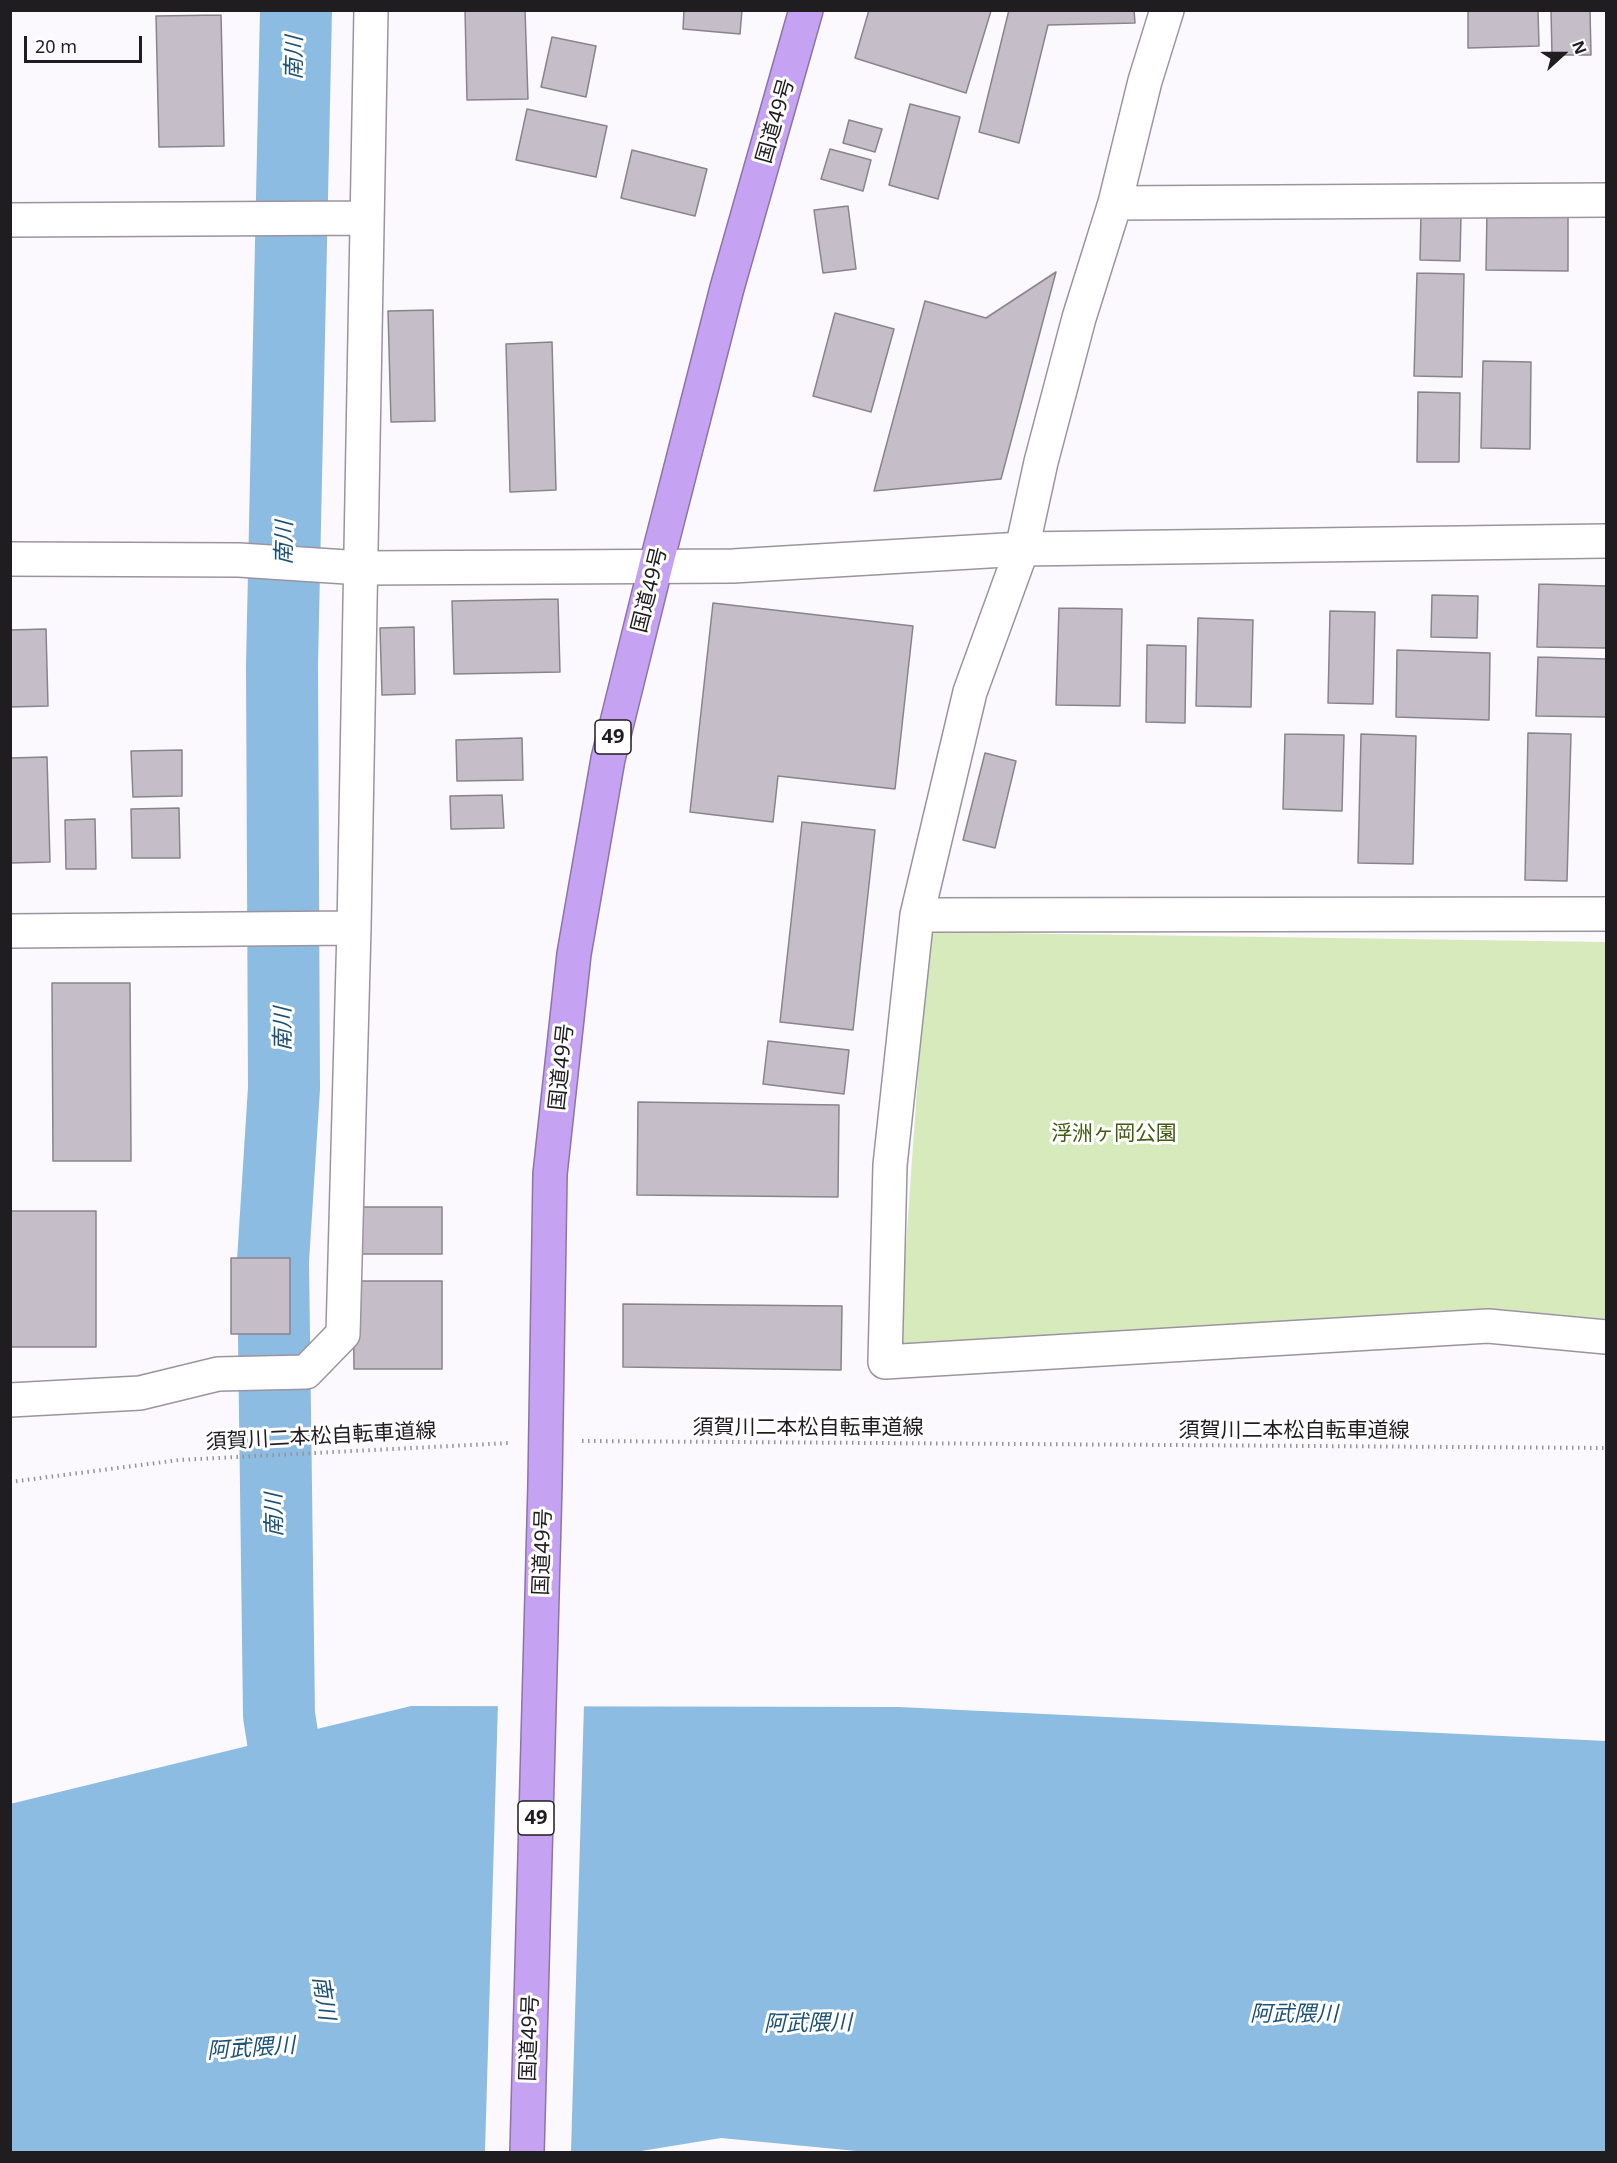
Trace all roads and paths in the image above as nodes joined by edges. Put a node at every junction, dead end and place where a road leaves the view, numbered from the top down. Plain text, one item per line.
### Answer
1 (371, 10) edge
2 (806, 10) edge
3 (1167, 10) edge
4 (1606, 200) edge
5 (1115, 203) junction
6 (358, 217) junction
7 (10, 220) edge
8 (1606, 541) edge
9 (1022, 549) junction
10 (10, 559) edge
11 (656, 565) junction
12 (353, 568) junction
13 (1606, 914) edge
14 (917, 915) junction
15 (342, 928) junction
16 (10, 931) edge
17 (1606, 1338) edge
18 (10, 1400) edge
19 (545, 1441) junction
20 (1606, 1448) edge
21 (10, 1482) edge
22 (527, 2152) edge

1 - 6 street
2 - 11 highway, 国道49号 / 49
3 - 5 street
4 - 5 street
5 - 9 street
6 - 7 street
6 - 12 street
8 - 9 street
9 - 11 street
9 - 14 street
10 - 12 street
11 - 12 street
11 - 19 highway, 国道49号 / 49
12 - 15 street
13 - 14 street
14 - 17 street
15 - 16 street
15 - 18 street
19 - 20 path, 須賀川二本松自転車道線
19 - 21 path, 須賀川二本松自転車道線
19 - 22 highway, 国道49号 / 49

